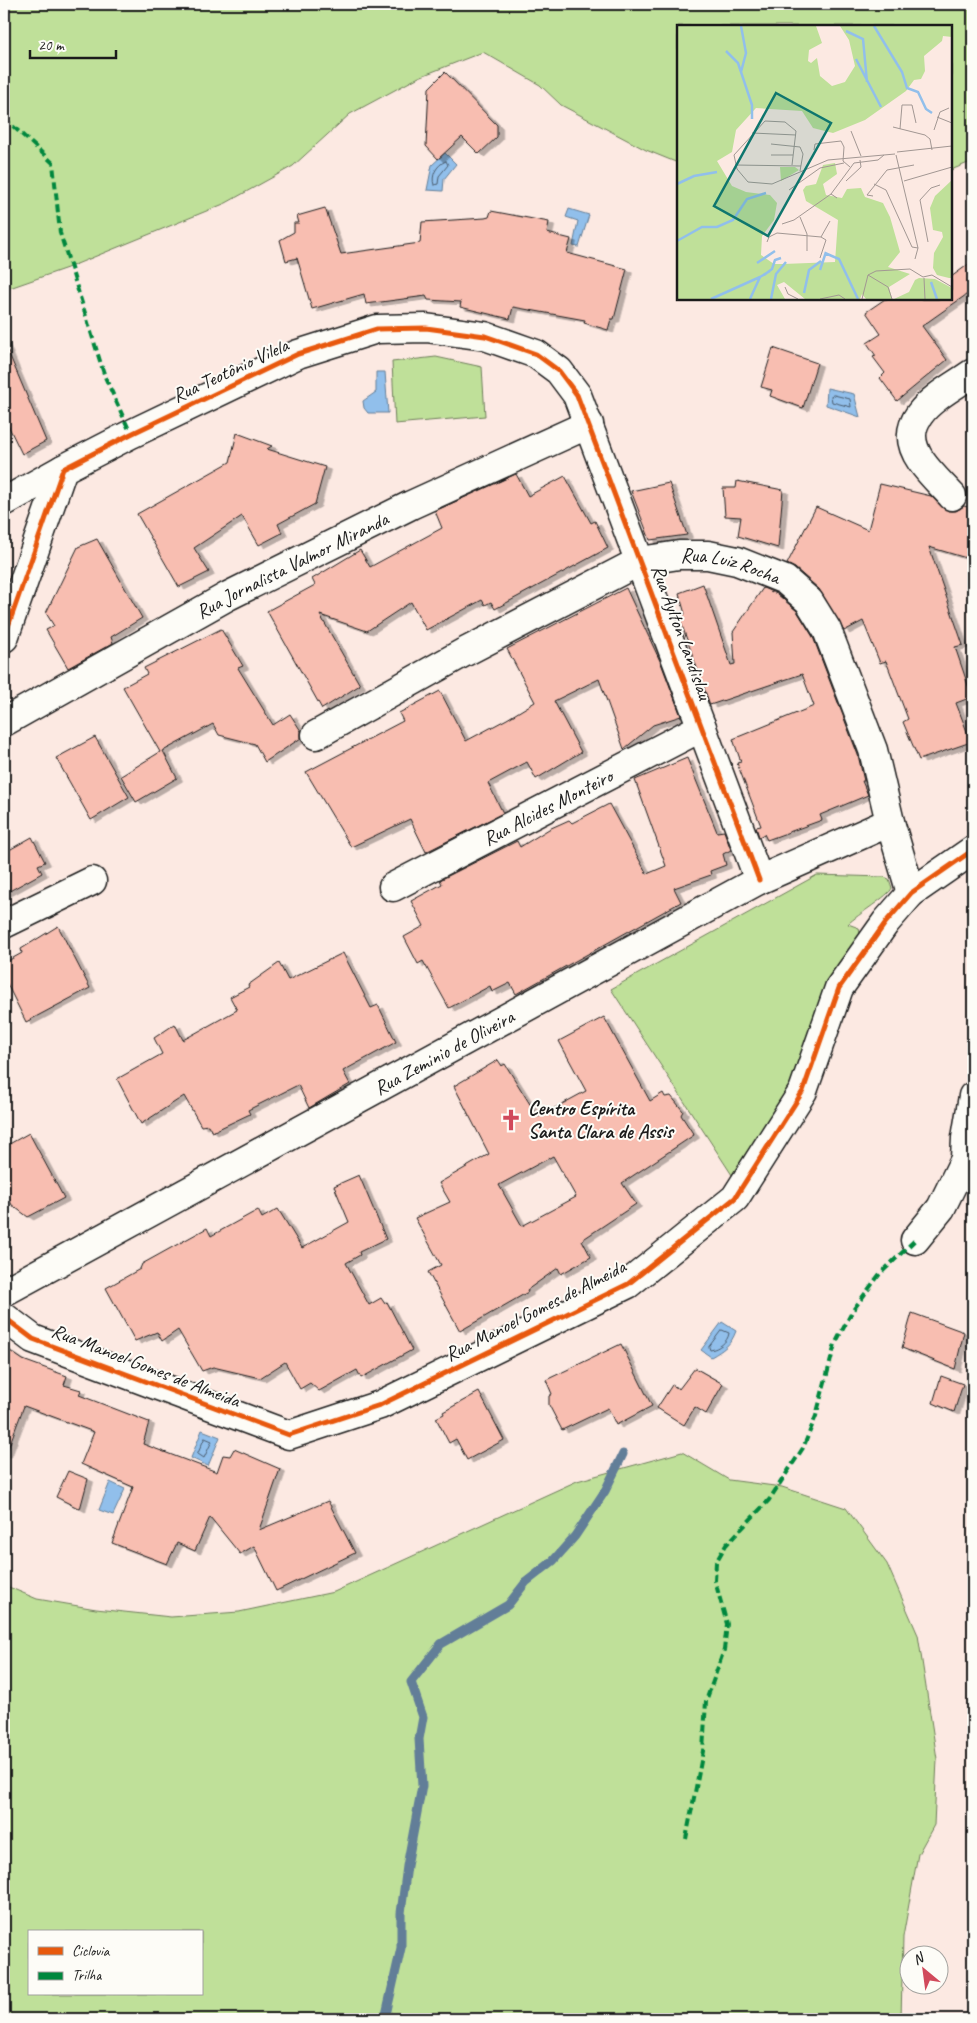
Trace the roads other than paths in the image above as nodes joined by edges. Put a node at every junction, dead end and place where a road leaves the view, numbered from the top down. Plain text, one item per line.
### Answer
1 (973, 373) edge
2 (577, 395) joint
3 (589, 424) junction
4 (63, 469) junction
5 (952, 496) dead end
6 (4, 502) edge
7 (640, 561) junction
8 (4, 638) edge
9 (4, 722) edge
10 (702, 726) junction
11 (316, 735) dead end
12 (890, 822) junction
13 (973, 850) edge
14 (759, 880) junction
15 (92, 881) dead end
16 (393, 887) dead end
17 (911, 893) junction
18 (4, 924) edge
19 (973, 1096) edge
20 (915, 1240) dead end
21 (4, 1292) edge
22 (4, 1317) edge

1 - 5 street
2 - 3 street, Rua Aylton Landislau
2 - 4 street, Rua Teotônio Vilela
3 - 7 street, Rua Aylton Landislau
3 - 9 street, Rua Jornalista Valmor Miranda
4 - 6 street, Rua Teotônio Vilela
4 - 8 street
7 - 10 street, Rua Aylton Landislau
7 - 11 street, Rua Luiz Rocha
7 - 12 street, Rua Luiz Rocha
10 - 14 street, Rua Aylton Landislau
10 - 16 street, Rua Alcides Monteiro
12 - 14 street, Rua Zeminio de Oliveira
12 - 17 street, Rua Luiz Rocha
13 - 17 street, Rua Manoel Gomes de Almeida
14 - 21 street, Rua Zeminio de Oliveira
15 - 18 street
17 - 22 street, Rua Manoel Gomes de Almeida
19 - 20 street

